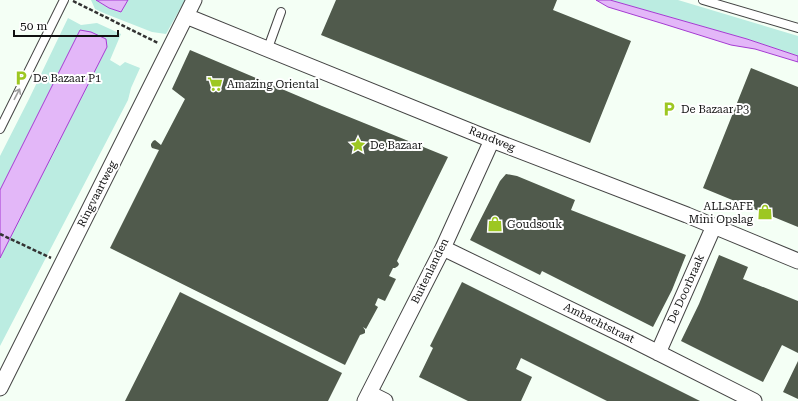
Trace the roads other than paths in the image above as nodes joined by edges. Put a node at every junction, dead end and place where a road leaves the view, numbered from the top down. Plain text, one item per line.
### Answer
1 (64, 0) edge
2 (194, 0) edge
3 (703, 0) edge
4 (281, 12) dead end
5 (186, 16) junction
6 (798, 28) edge
7 (268, 48) junction
8 (0, 129) edge
9 (492, 140) junction
10 (714, 226) junction
11 (443, 248) junction
12 (798, 261) edge
13 (658, 353) junction
14 (0, 388) edge
15 (367, 397) edge
16 (385, 401) edge
17 (754, 401) edge

8 -> 1 lane
2 - 5 street, Ringvaartweg
3 - 6 lane
4 - 7 lane
5 - 7 street, Randweg
5 - 14 street, Ringvaartweg
7 - 9 street, Randweg
9 - 10 street, Randweg
9 - 11 street, Buitenlanden
10 - 12 street, Randweg
10 - 13 street, De Doorbraak
11 - 13 street, Ambachtstraat
11 - 15 street, Buitenlanden
13 - 17 street, Ambachtstraat
15 - 16 street

